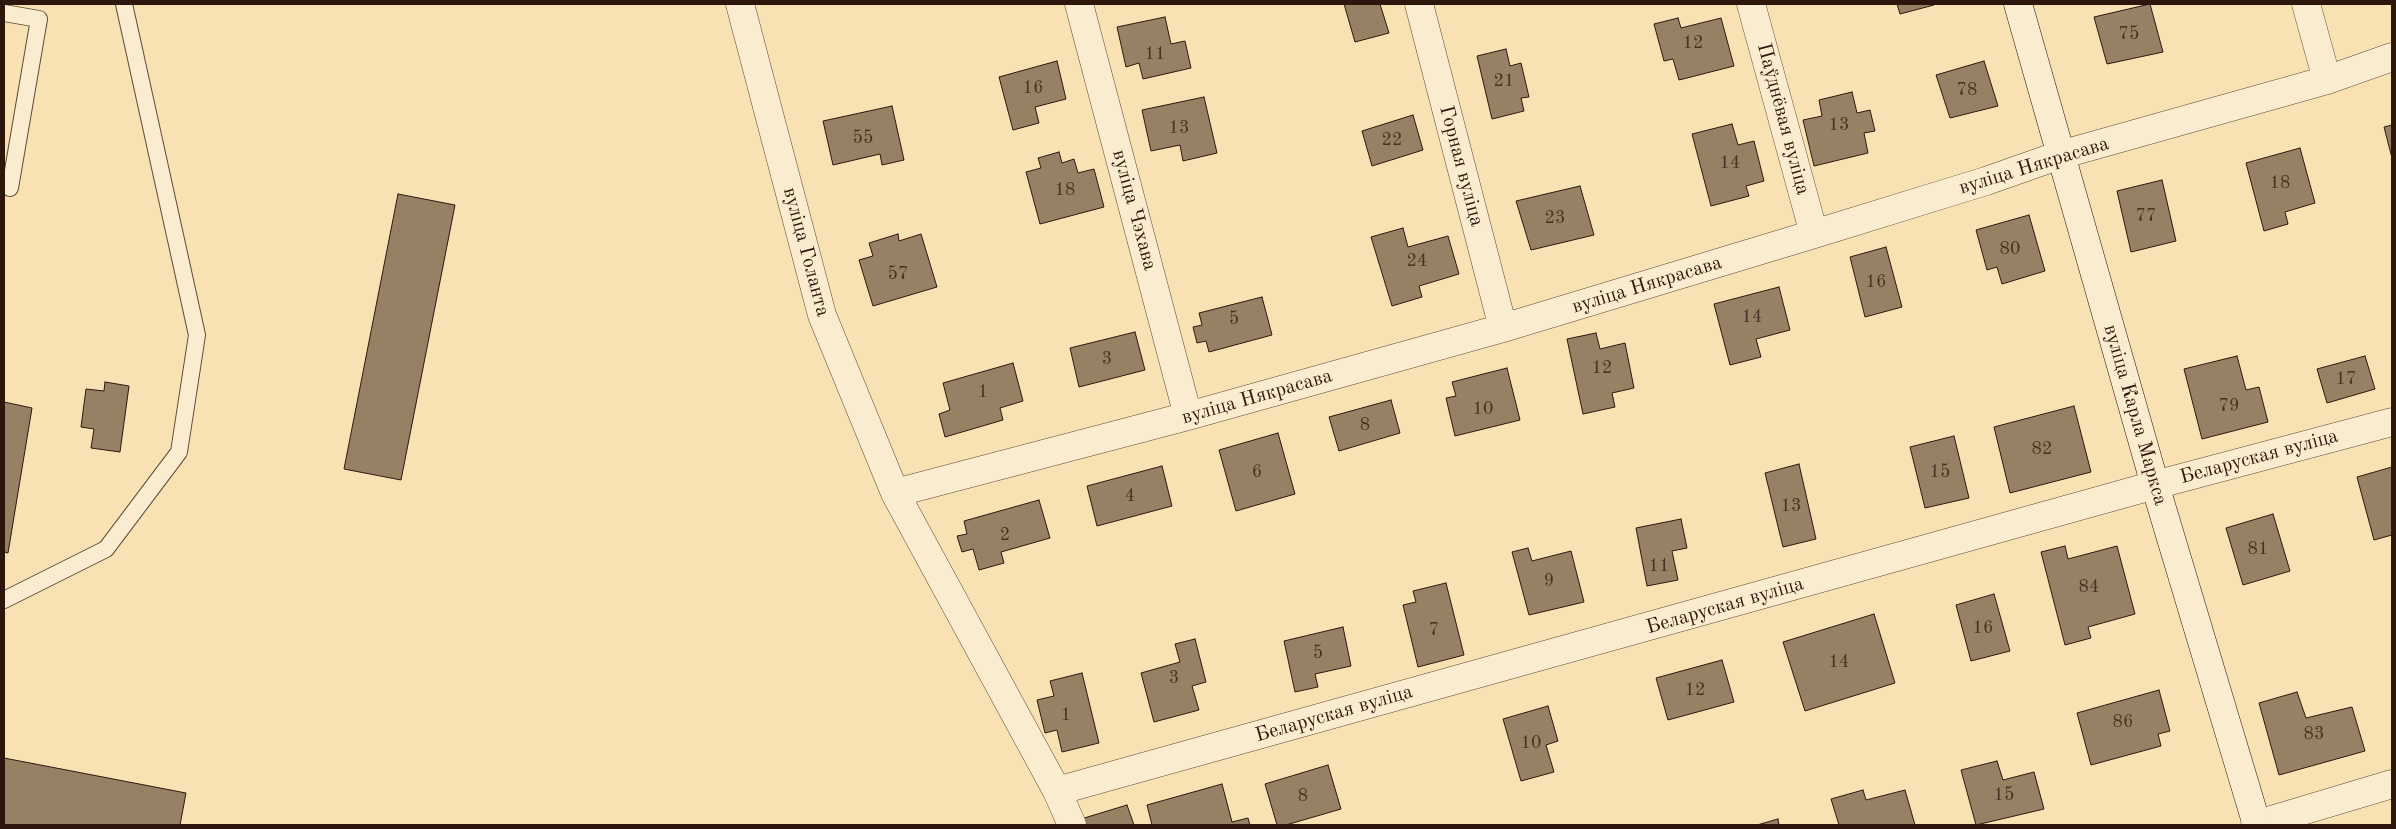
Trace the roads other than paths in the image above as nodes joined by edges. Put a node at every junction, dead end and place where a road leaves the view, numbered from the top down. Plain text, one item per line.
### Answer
1 (124, 4) edge
2 (740, 4) edge
3 (1079, 4) edge
4 (1418, 4) edge
5 (1751, 4) edge
6 (2018, 4) edge
7 (2306, 4) edge
8 (4, 13) edge
9 (2392, 57) edge
10 (2327, 80) junction
11 (2060, 155) junction
12 (10, 188) dead end
13 (1814, 234) junction
14 (1503, 328) junction
15 (1188, 416) junction
16 (2392, 422) edge
17 (2154, 485) junction
18 (895, 493) junction
19 (4, 600) edge
20 (2392, 784) edge
21 (1057, 791) junction
22 (1072, 825) edge
23 (2256, 825) edge

1 - 19 lane
2 - 18 street, вуліца Голанта
3 - 15 street, вуліца Чэхава
4 - 14 street, Горная вуліца
5 - 13 street, Паўднёвая вуліца
6 - 11 street, вуліца Карла Маркса
7 - 10 street
8 - 12 lane
9 - 10 street, вуліца Някрасава
10 - 11 street, вуліца Някрасава
11 - 13 street, вуліца Някрасава
11 - 17 street, вуліца Карла Маркса
13 - 14 street, вуліца Някрасава
14 - 15 street, вуліца Някрасава
15 - 18 street, вуліца Някрасава
16 - 17 street, Беларуская вуліца
17 - 21 street, Беларуская вуліца
17 - 23 street, вуліца Карла Маркса
18 - 21 street, вуліца Голанта
20 - 23 street
21 - 22 street, вуліца Голанта

